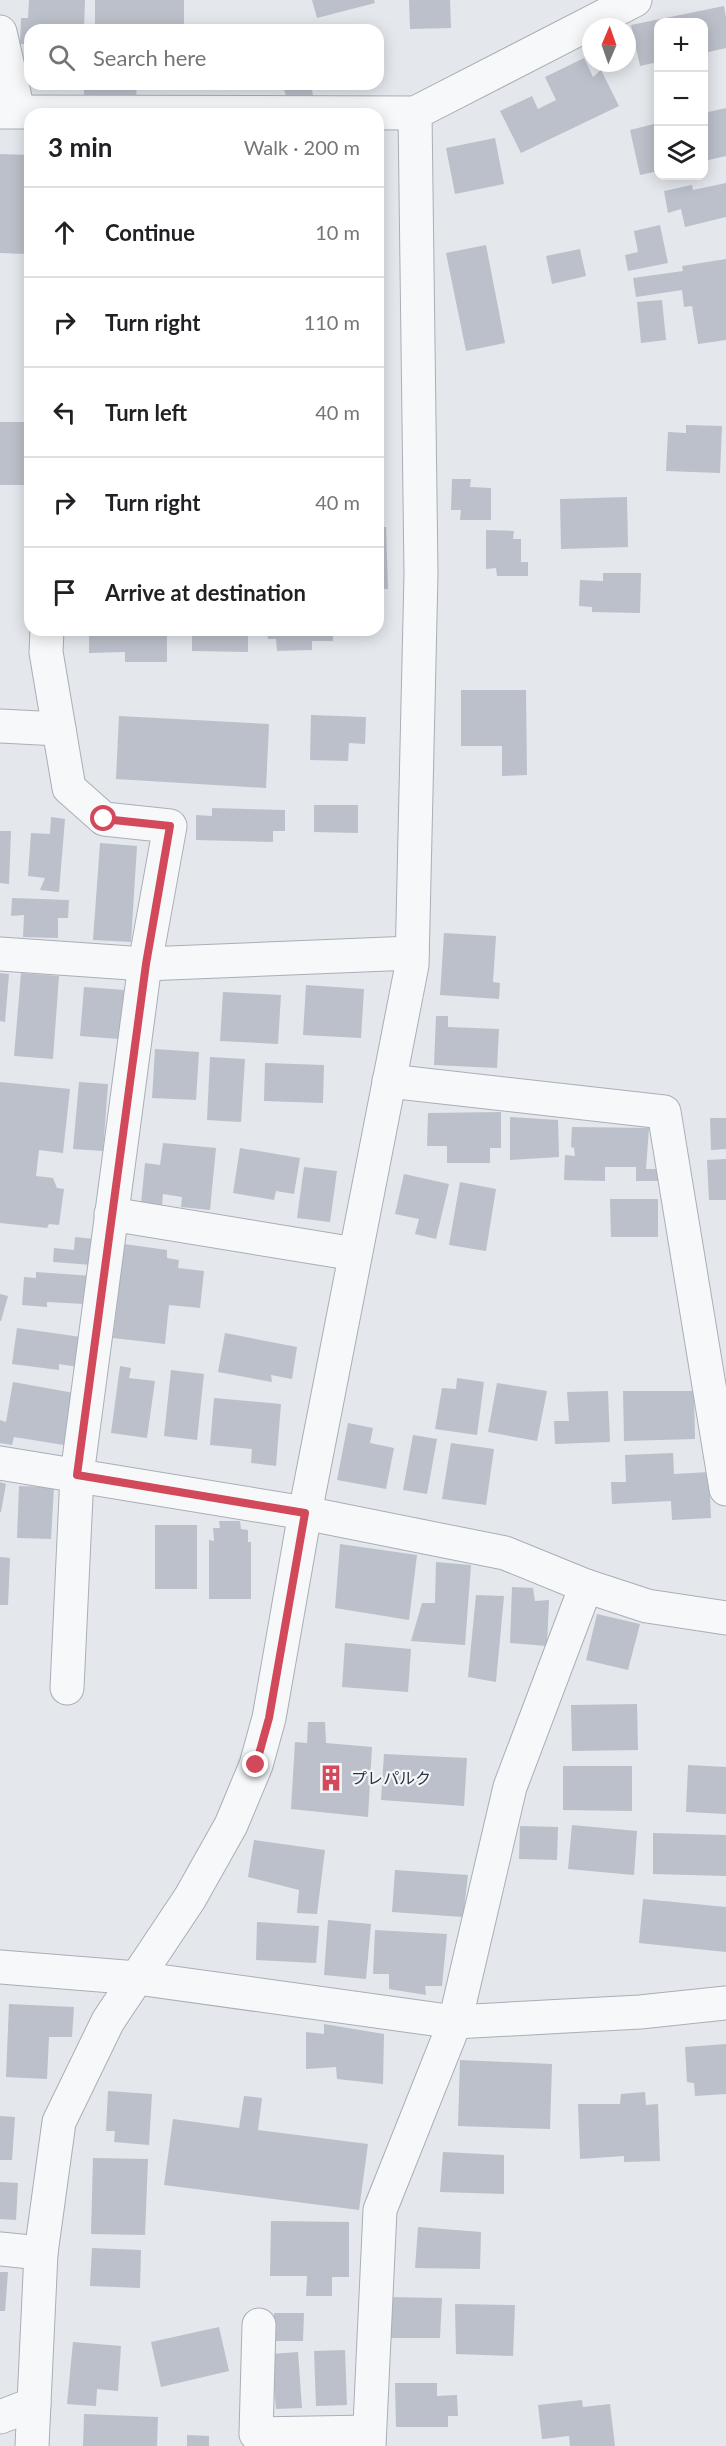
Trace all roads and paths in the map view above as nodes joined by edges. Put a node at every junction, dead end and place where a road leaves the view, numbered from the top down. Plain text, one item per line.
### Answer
1 (635, 0) edge
2 (0, 32) edge
3 (9, 112) edge
4 (24, 112) edge
5 (384, 112) edge
6 (415, 112) junction
7 (46, 636) edge
8 (0, 726) edge
9 (58, 729) junction
10 (412, 953) junction
11 (0, 954) edge
12 (146, 964) junction
13 (389, 1081) junction
14 (111, 1214) junction
15 (355, 1254) junction
16 (0, 1463) edge
17 (77, 1475) junction
18 (726, 1489) edge
19 (305, 1513) junction
20 (586, 1586) junction
21 (726, 1618) edge
22 (67, 1688) dead end
23 (0, 1967) edge
24 (137, 1978) junction
25 (726, 2003) edge
26 (455, 2022) junction
27 (0, 2249) edge
28 (40, 2253) junction
29 (259, 2325) dead end
30 (34, 2404) junction
31 (0, 2417) edge
32 (369, 2439) edge
33 (32, 2446) edge

1 - 6 street
2 - 3 street
3 - 4 street
5 - 6 street
6 - 10 street
7 - 9 street
8 - 9 street
9 - 12 street
10 - 12 street
10 - 13 street
11 - 12 street
12 - 14 street
13 - 15 street
13 - 18 street
14 - 15 street
14 - 17 street
15 - 19 street
16 - 17 street
17 - 19 street
17 - 22 street
19 - 20 street
19 - 24 street
20 - 21 street
20 - 26 street
23 - 24 street
24 - 26 street
24 - 28 street
25 - 26 street
26 - 32 street
27 - 28 street
28 - 30 street
29 - 32 street
30 - 31 street
30 - 33 street

